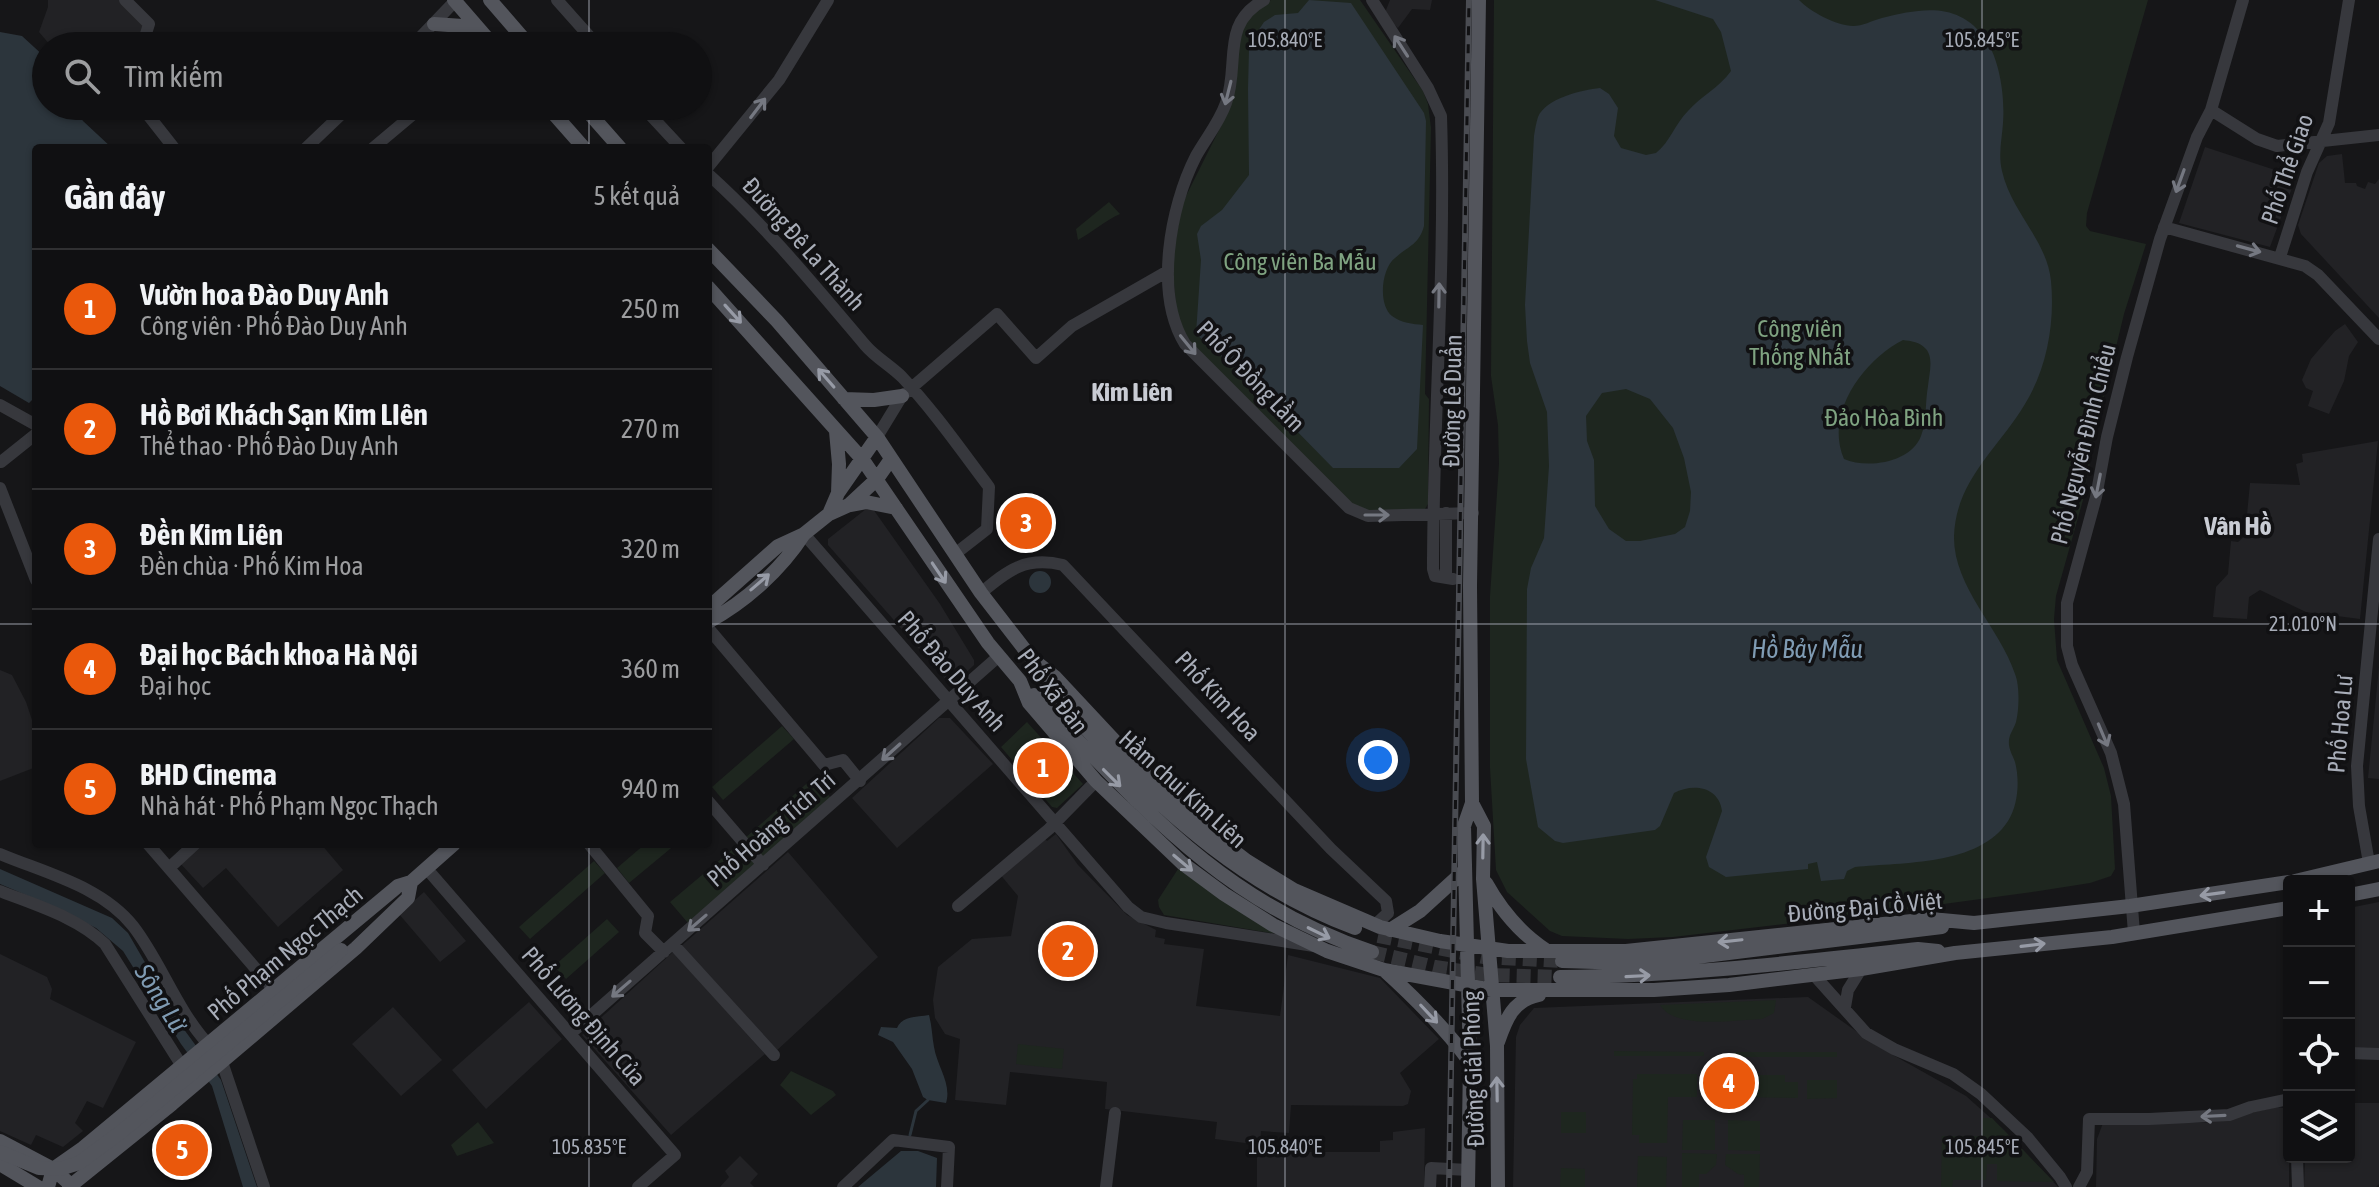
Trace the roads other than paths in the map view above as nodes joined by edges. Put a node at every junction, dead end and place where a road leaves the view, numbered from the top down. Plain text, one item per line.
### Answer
1 (125, 0) edge
2 (455, 0) edge
3 (490, 0) edge
4 (557, 0) edge
5 (828, 0) edge
6 (1264, 0) edge
7 (1372, 0) edge
8 (1479, 0) edge
9 (2243, 0) edge
10 (2349, 0) edge
11 (434, 24) junction
12 (477, 27) junction
13 (146, 32) edge
14 (426, 32) edge
15 (481, 32) edge
16 (518, 32) edge
17 (586, 32) edge
18 (2211, 110) junction
19 (152, 120) edge
20 (335, 120) edge
21 (406, 120) edge
22 (559, 120) edge
23 (595, 120) edge
24 (655, 120) edge
25 (2379, 135) edge
26 (2320, 143) junction
27 (171, 144) edge
28 (310, 144) edge
29 (378, 144) edge
30 (580, 144) edge
31 (616, 144) edge
32 (677, 144) edge
33 (712, 162) edge
34 (712, 178) edge
35 (2164, 227) junction
36 (712, 253) edge
37 (2280, 257) junction
38 (1168, 271) junction
39 (712, 291) edge
40 (777, 321) junction
41 (2379, 339) edge
42 (757, 341) junction
43 (907, 392) junction
44 (844, 399) junction
45 (0, 405) edge
46 (32, 423) edge
47 (836, 431) junction
48 (32, 437) edge
49 (877, 437) junction
50 (891, 459) junction
51 (863, 460) junction
52 (0, 461) edge
53 (877, 479) junction
54 (0, 488) edge
55 (838, 493) junction
56 (849, 505) junction
57 (896, 508) junction
58 (4, 509) edge
59 (1432, 513) junction
60 (1446, 513) junction
61 (1473, 513) junction
62 (829, 514) junction
63 (804, 534) junction
64 (2379, 539) edge
65 (955, 554) junction
66 (32, 568) edge
67 (981, 593) junction
68 (712, 612) edge
69 (712, 628) edge
70 (999, 656) junction
71 (1020, 681) junction
72 (950, 701) junction
73 (860, 781) junction
74 (1096, 781) junction
75 (1472, 803) junction
76 (712, 806) edge
77 (1055, 824) junction
78 (152, 848) edge
79 (191, 848) edge
80 (450, 848) edge
81 (592, 848) edge
82 (0, 854) edge
83 (2374, 862) edge
84 (763, 865) junction
85 (169, 868) junction
86 (427, 869) junction
87 (1464, 871) junction
88 (2320, 875) edge
89 (1483, 879) junction
90 (411, 882) junction
91 (2283, 883) edge
92 (2379, 889) edge
93 (0, 891) edge
94 (2355, 894) edge
95 (958, 906) dead end
96 (2130, 906) junction
97 (2283, 909) edge
98 (371, 910) junction
99 (383, 922) junction
100 (1974, 923) junction
101 (1381, 930) junction
102 (2134, 933) junction
103 (1466, 945) junction
104 (1317, 947) junction
105 (668, 948) junction
106 (1490, 949) junction
107 (341, 950) junction
108 (1547, 950) junction
109 (1372, 952) tunnel mouth
110 (1955, 953) junction
111 (1562, 961) tunnel mouth
112 (1861, 969) junction
113 (1384, 970) junction
114 (1814, 975) junction
115 (1559, 984) junction
116 (1467, 986) junction
117 (1492, 990) junction
118 (275, 991) junction
119 (1845, 1007) junction
120 (570, 1034) junction
121 (209, 1045) junction
122 (1497, 1046) junction
123 (2355, 1053) edge
124 (2379, 1054) edge
125 (774, 1055) dead end
126 (1470, 1062) junction
127 (220, 1064) junction
128 (182, 1066) junction
129 (2283, 1100) edge
130 (1115, 1113) dead end
131 (107, 1129) junction
132 (122, 1146) junction
133 (2, 1154) edge
134 (2297, 1163) edge
135 (53, 1169) junction
136 (1468, 1170) junction
137 (71, 1186) edge
138 (38, 1187) edge
139 (48, 1187) edge
140 (264, 1187) edge
141 (638, 1187) edge
142 (843, 1187) edge
143 (947, 1187) edge
144 (1106, 1187) edge
145 (1430, 1187) edge
146 (1468, 1187) edge
147 (1498, 1187) edge
148 (2066, 1187) edge
149 (2079, 1187) edge
150 (2298, 1187) edge

1 - 13 street
2 - 11 street
2 - 12 main road
3 - 16 main road
4 - 17 street
33 -> 5 street
6 -> 38 street, Phố Ô Đồng Lầm
59 -> 7 street
8 - 61 main road, Đường Lê Duẩn
9 - 18 street, Phố Nguyễn Đình Chiểu
10 - 26 street, Phố Thể Giao
11 - 12 main road
11 - 14 street
12 - 15 main road
18 - 26 street
18 -> 35 street, Phố Nguyễn Đình Chiểu
19 - 27 street
20 - 28 street
21 - 29 street
22 - 30 main road
23 - 31 main road
24 - 32 street
25 - 26 street
26 - 37 street, Phố Thể Giao
34 - 43 street, Đường Đê La Thành
35 -> 37 street
35 -> 96 street, Phố Nguyễn Đình Chiểu
36 - 40 main road, Phố Xã Đàn
37 - 41 street
38 - 43 street
38 -> 59 street, Phố Ô Đồng Lầm
39 -> 42 main road, Phố Xã Đàn
40 - 42 main road
44 -> 40 main road, Phố Xã Đàn
42 - 47 main road, Phố Xã Đàn
43 - 44 main road
43 - 49 street
43 - 65 street
44 - 49 main road, Phố Xã Đàn
45 - 46 street
47 - 51 main road, Phố Xã Đàn
47 - 55 main road
48 - 52 street
49 - 50 main road, Phố Xã Đàn
49 - 51 main road
50 - 53 main road
50 - 65 main road, Phố Xã Đàn
51 - 53 main road, Phố Xã Đàn
51 - 55 main road
53 - 56 main road
53 - 57 main road, Phố Xã Đàn
54 - 58 street
55 - 62 main road
56 - 57 main road
56 - 62 main road
57 -> 70 main road, Phố Xã Đàn
58 - 66 street
59 - 60 street, Phố Ô Đồng Lầm
59 - 60 street
60 - 61 street, Phố Ô Đồng Lầm
61 - 75 main road, Đường Lê Duẩn
62 - 63 main road
63 - 68 main road
63 - 72 street, Phố Đào Duy Anh
64 - 83 street, Phố Hoa Lư
65 - 67 main road, Phố Xã Đàn
67 - 101 main road, Phố Xã Đàn
67 - 101 street, Phố Kim Hoa
69 - 73 street
70 - 71 main road, Phố Xã Đàn
70 - 72 street, Phố Hoàng Tích Trí
71 - 74 main road, Phố Xã Đàn
71 -> 109 main road, Hầm chui Kim Liên
72 -> 73 street, Phố Hoàng Tích Trí
72 - 77 street, Phố Đào Duy Anh
73 - 84 street, Phố Hoàng Tích Trí
74 - 77 street
74 -> 104 main road, Phố Xã Đàn
75 - 87 main road, Đường Lê Duẩn
89 -> 75 main road, Đường Lê Duẩn
76 - 84 street
77 - 95 street
77 - 104 street, Phố Đào Duy Anh
78 - 85 street
79 - 85 street
80 - 86 main road, Phố Phạm Ngọc Thạch
81 - 105 street
82 - 121 street
83 - 88 main road
84 -> 105 street, Phố Hoàng Tích Trí
85 - 118 street
86 - 90 main road, Phố Phạm Ngọc Thạch
86 - 120 street, Phố Lương Định Của
87 - 101 main road
87 - 103 main road, Đường Lê Duẩn
89 - 106 main road, Đường Lê Duẩn
89 - 108 main road
90 - 98 main road, Phố Phạm Ngọc Thạch
90 - 99 main road, Phố Phạm Ngọc Thạch
91 -> 96 main road, Đường Đại Cồ Việt
92 - 94 main road
93 - 128 street
96 - 100 main road, Đường Đại Cồ Việt
96 - 102 street, Phố Nguyễn Đình Chiểu
97 - 102 main road
98 - 107 main road
98 - 118 main road, Phố Phạm Ngọc Thạch
99 - 107 main road
99 - 127 main road, Phố Phạm Ngọc Thạch
100 -> 108 main road, Đường Đại Cồ Việt
100 - 111 main road
101 - 103 main road, Phố Xã Đàn
110 -> 102 main road
103 - 106 main road, Phố Xã Đàn
103 - 116 main road, Đường Giải Phóng
104 - 113 main road, Phố Xã Đàn
105 -> 120 street, Phố Hoàng Tích Trí
105 - 125 street
106 - 108 main road, Đường Đại Cồ Việt
106 - 117 main road, Đường Giải Phóng
107 - 133 main road, bridge
110 - 112 main road
115 -> 110 main road
112 - 114 main road
112 - 119 street
113 - 116 main road, Phố Xã Đàn
113 -> 126 main road
114 - 115 main road
114 - 119 street
115 - 117 main road
115 - 122 main road
116 - 117 main road, Phố Xã Đàn
116 - 126 main road, Đường Giải Phóng
117 - 122 main road, Đường Giải Phóng
118 - 121 main road, Phố Phạm Ngọc Thạch
119 - 148 street
120 - 141 street, Phố Lương Định Của
121 - 128 main road, Phố Phạm Ngọc Thạch
147 -> 122 main road, Đường Giải Phóng
123 - 124 street
126 - 136 main road, Đường Giải Phóng
127 - 132 main road, Phố Phạm Ngọc Thạch
127 - 140 street
128 - 131 main road, Phố Phạm Ngọc Thạch
129 -> 149 street
130 - 144 street
131 - 132 main road
131 - 135 main road, Phố Phạm Ngọc Thạch
132 - 137 main road, Phố Phạm Ngọc Thạch
133 - 135 main road
133 - 138 main road
134 - 150 street
135 - 137 main road
135 - 139 main road
136 - 145 street, Đường Giải Phóng
136 - 146 main road, Đường Giải Phóng
142 - 143 street

